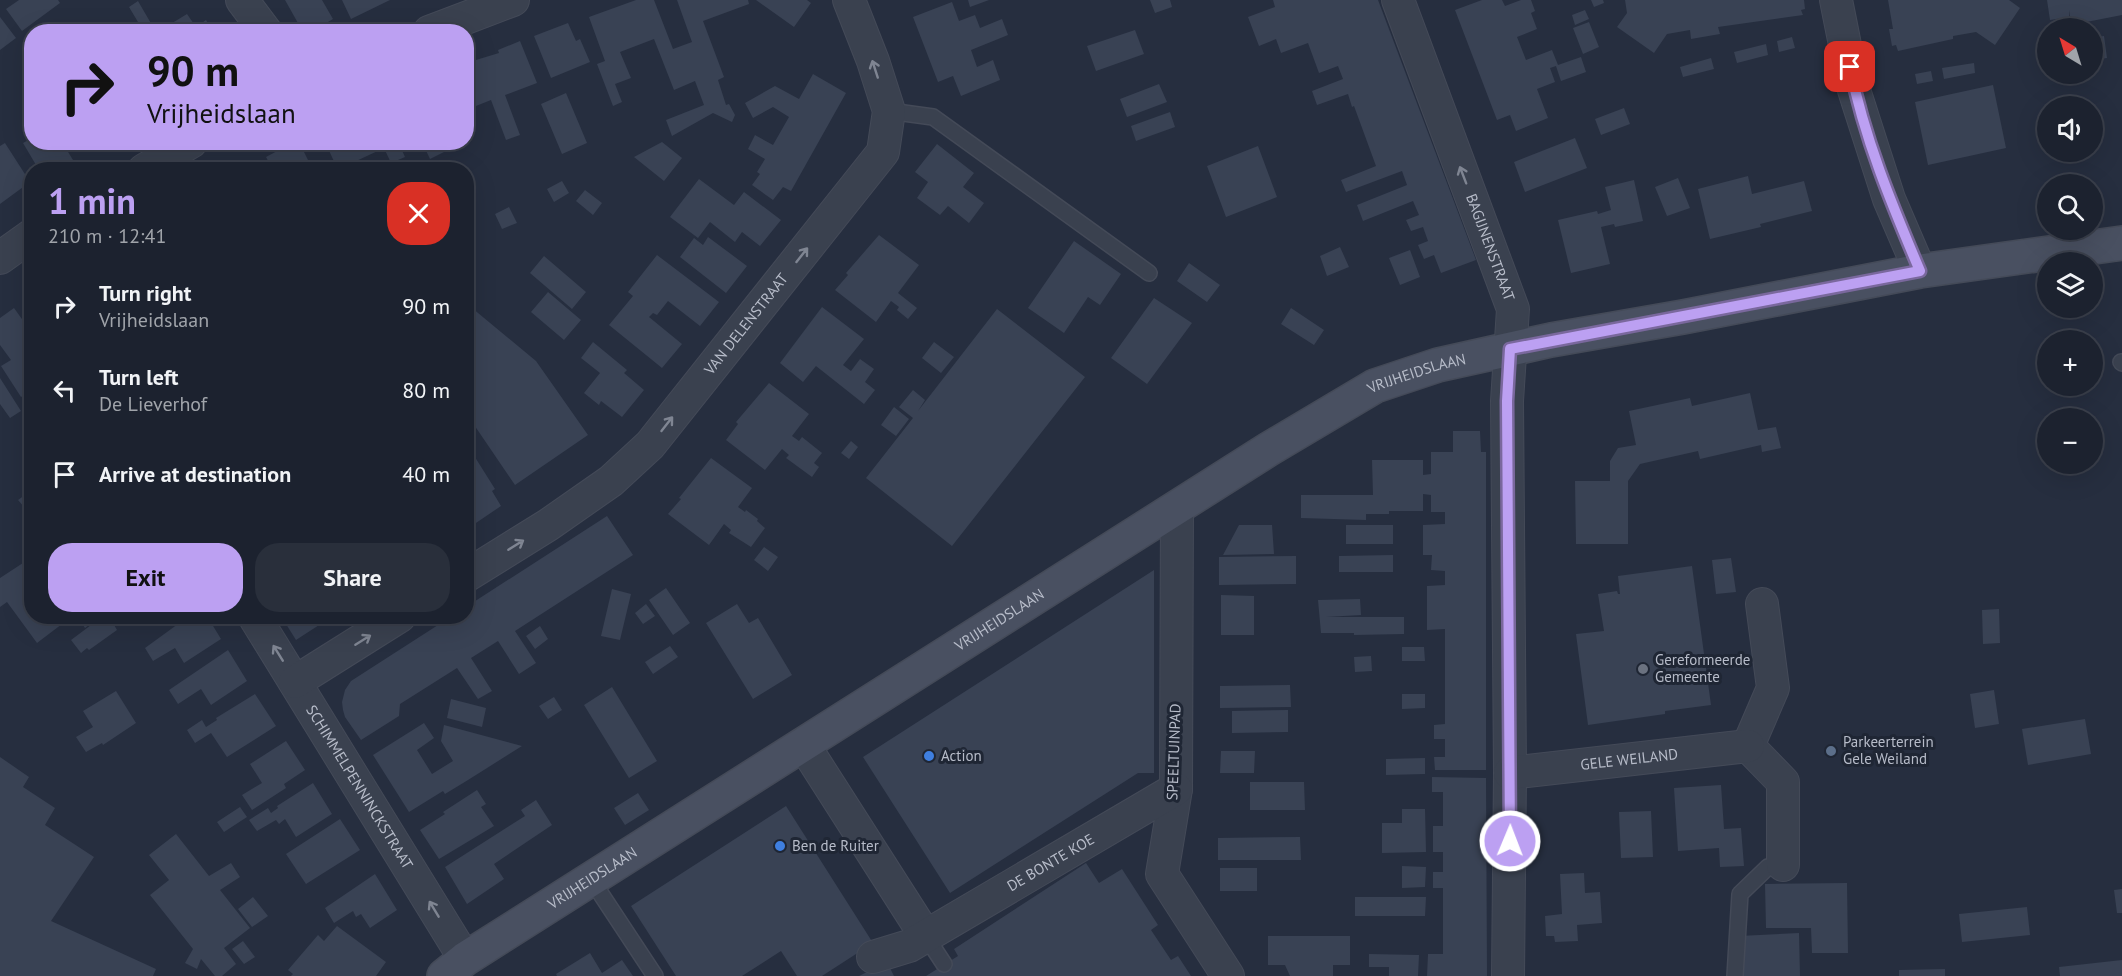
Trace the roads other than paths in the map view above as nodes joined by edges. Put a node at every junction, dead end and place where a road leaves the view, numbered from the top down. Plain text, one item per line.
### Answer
1 (242, 0) edge
2 (513, 0) edge
3 (849, 0) edge
4 (1398, 0) edge
5 (1836, 0) edge
6 (260, 24) edge
7 (450, 24) edge
8 (889, 111) junction
9 (178, 150) edge
10 (157, 162) edge
11 (2122, 243) edge
12 (1920, 271) junction
13 (1149, 273) dead end
14 (1510, 349) junction
15 (1177, 507) junction
16 (474, 571) edge
17 (1762, 604) dead end
18 (259, 624) edge
19 (387, 624) edge
20 (295, 681) junction
21 (803, 744) junction
22 (1748, 746) junction
23 (1510, 773) junction
24 (1176, 789) junction
25 (1783, 865) joint
26 (591, 879) junction
27 (925, 936) junction
28 (873, 957) dead end
29 (944, 964) dead end
30 (454, 968) edge
31 (655, 976) edge
32 (1228, 976) edge
33 (1508, 976) edge
34 (1735, 976) edge

1 - 6 street
2 - 7 street
8 -> 3 street, VAN DELENSTRAAT
14 -> 4 street, BAGIJNENSTRAAT
5 - 12 street
8 - 13 lane
16 -> 8 street, VAN DELENSTRAAT
9 - 10 street
11 - 12 street, VRIJHEIDSLAAN
12 - 14 street, VRIJHEIDSLAAN
14 - 15 street, VRIJHEIDSLAAN
14 - 23 street, BAGIJNENSTRAAT
15 - 21 street, VRIJHEIDSLAAN
15 - 24 street, SPEELTUINPAD
17 - 22 street
20 -> 18 street, SCHIMMELPENNINCKSTRAAT
20 -> 19 street
30 -> 20 street, SCHIMMELPENNINCKSTRAAT
21 - 26 street, VRIJHEIDSLAAN
21 - 27 street
22 - 23 street, GELE WEILAND
22 - 25 street
23 - 33 street, BAGIJNENSTRAAT
24 - 27 street, DE BONTE KOE
24 - 32 street, SPEELTUINPAD
25 - 34 lane
26 - 30 street, VRIJHEIDSLAAN
26 - 31 lane
27 - 28 street, DE BONTE KOE
27 - 29 lane

